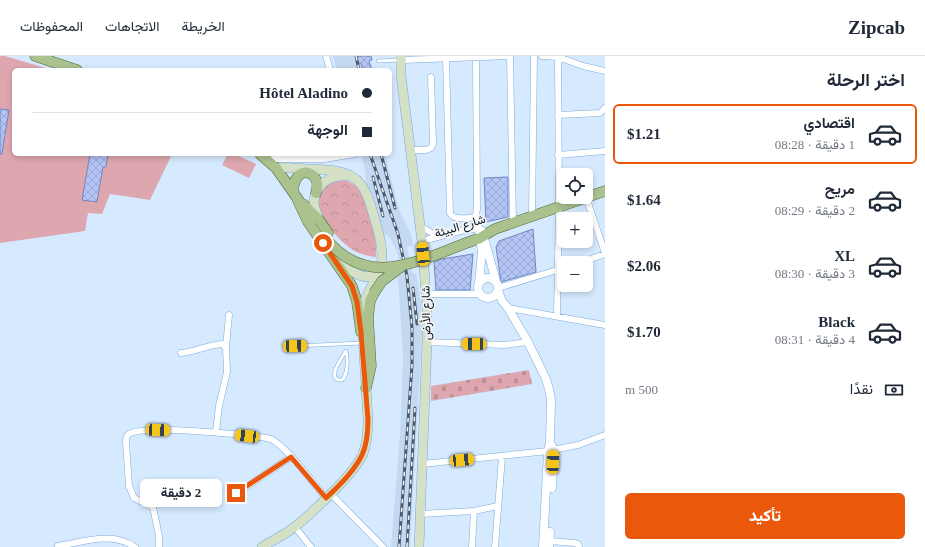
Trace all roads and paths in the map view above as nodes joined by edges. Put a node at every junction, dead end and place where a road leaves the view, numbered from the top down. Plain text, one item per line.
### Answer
1 (326, 56) edge
2 (509, 56) edge
3 (534, 56) edge
4 (542, 56) edge
5 (558, 56) edge
6 (41, 57) edge
7 (476, 57) edge
8 (402, 58) edge
9 (446, 58) junction
10 (572, 59) edge
11 (378, 61) dead end
12 (71, 68) edge
13 (329, 68) edge
14 (605, 71) edge
15 (431, 77) dead end
16 (605, 108) edge
17 (558, 115) junction
18 (411, 150) junction
19 (605, 151) edge
20 (558, 155) junction
21 (344, 156) edge
22 (264, 157) edge
23 (312, 159) junction
24 (276, 168) junction
25 (308, 171) junction
26 (356, 180) junction
27 (605, 191) edge
28 (316, 193) junction
29 (593, 195) edge
30 (296, 196) junction
31 (568, 204) edge
32 (588, 204) edge
33 (559, 207) junction
34 (477, 209) junction
35 (532, 216) junction
36 (475, 217) junction
37 (319, 220) junction
38 (513, 222) junction
39 (420, 226) junction
40 (480, 232) junction
41 (438, 236) junction
42 (325, 237) junction
43 (468, 239) junction
44 (422, 241) junction
45 (605, 253) edge
46 (561, 256) edge
47 (593, 258) edge
48 (408, 264) junction
49 (557, 270) edge
50 (378, 272) junction
51 (479, 283) junction
52 (497, 287) junction
53 (559, 292) edge
54 (426, 294) junction
55 (480, 294) junction
56 (490, 298) junction
57 (502, 301) junction
58 (508, 308) junction
59 (229, 315) dead end
60 (557, 316) junction
61 (605, 325) edge
62 (361, 332) junction
63 (427, 342) junction
64 (528, 342) junction
65 (362, 343) junction
66 (346, 344) junction
67 (295, 346) dead end
68 (226, 347) junction
69 (346, 351) junction
70 (181, 353) dead end
71 (366, 388) junction
72 (216, 432) junction
73 (605, 435) edge
74 (551, 448) junction
75 (291, 457) junction
76 (502, 457) junction
77 (422, 464) junction
78 (236, 493) dead end
79 (328, 496) junction
80 (498, 506) junction
81 (474, 511) junction
82 (420, 514) junction
83 (295, 527) junction
84 (549, 544) edge
85 (58, 546) dead end
86 (134, 547) edge
87 (159, 547) edge
88 (262, 547) edge
89 (310, 547) edge
90 (383, 547) edge
91 (419, 547) edge
92 (472, 547) edge
93 (495, 547) edge
94 (543, 547) edge
95 (579, 547) edge

1 - 13 street
2 - 7 street
2 - 38 street
3 - 35 street
4 - 5 street
5 - 10 street
5 - 17 street
6 - 12 main road
7 - 9 street
7 - 34 street
8 - 9 street
8 - 11 lane
8 - 18 main road, شارع الأرض
9 - 36 street
10 - 14 street
15 - 18 street
16 - 17 street
17 - 20 street
18 - 39 main road, شارع الأرض
19 - 20 street
20 - 33 street
21 - 23 street
22 - 23 street
22 - 24 main road, شارع البيئة
23 - 25 street
24 - 25 main road
24 - 30 main road, شارع البيئة
25 - 26 main road
25 - 28 main road
25 - 30 main road
26 - 28 main road
26 - 50 main road
27 - 29 main road, شارع البيئة
28 - 37 main road
30 - 37 main road, شارع البيئة
30 - 42 main road, شارع البيئة
31 - 33 main road, شارع البيئة
32 - 45 street
33 - 35 main road, شارع البيئة
33 - 46 street
34 - 36 street
34 - 40 street
35 - 38 main road, شارع البيئة
36 - 40 street
37 - 42 main road, شارع البيئة
38 - 40 main road, شارع البيئة
39 - 41 street
39 - 44 main road, شارع الأرض
40 - 41 street
40 - 43 main road, شارع البيئة
40 - 51 street
40 - 52 street
41 - 44 street
42 - 43 main road, شارع البيئة
42 - 48 main road, شارع البيئة, bridge
42 - 50 main road
42 - 62 main road
43 - 48 main road, شارع البيئة, bridge
44 - 54 main road, شارع الأرض
45 - 47 street
48 - 71 main road, bridge
49 - 52 street
50 - 62 main road
51 - 52 street
51 - 55 street
52 - 56 street
52 - 57 street
53 - 60 street
54 - 55 street
54 - 63 main road, شارع الأرض
55 - 56 street
56 - 57 street
57 - 58 street
58 - 60 street
58 - 64 street
59 - 68 street
60 - 61 street
62 - 65 main road
63 - 64 street
63 - 77 main road, شارع الأرض
64 - 74 street
65 - 66 lane
65 - 71 main road
66 - 67 lane
66 - 69 lane
68 - 70 street
68 - 72 street
69 - 69 lane
71 - 79 main road
72 - 75 street
72 - 87 street
73 - 74 street
74 - 76 street
74 - 84 street
74 - 94 street
75 - 78 street
75 - 79 street
76 - 77 street
76 - 80 street
77 - 82 main road, شارع الأرض
79 - 83 main road
79 - 90 street
80 - 81 street
80 - 93 street
81 - 82 street
81 - 92 street
82 - 91 main road, شارع الأرض
83 - 88 main road
83 - 89 street
84 - 95 street
85 - 86 street

